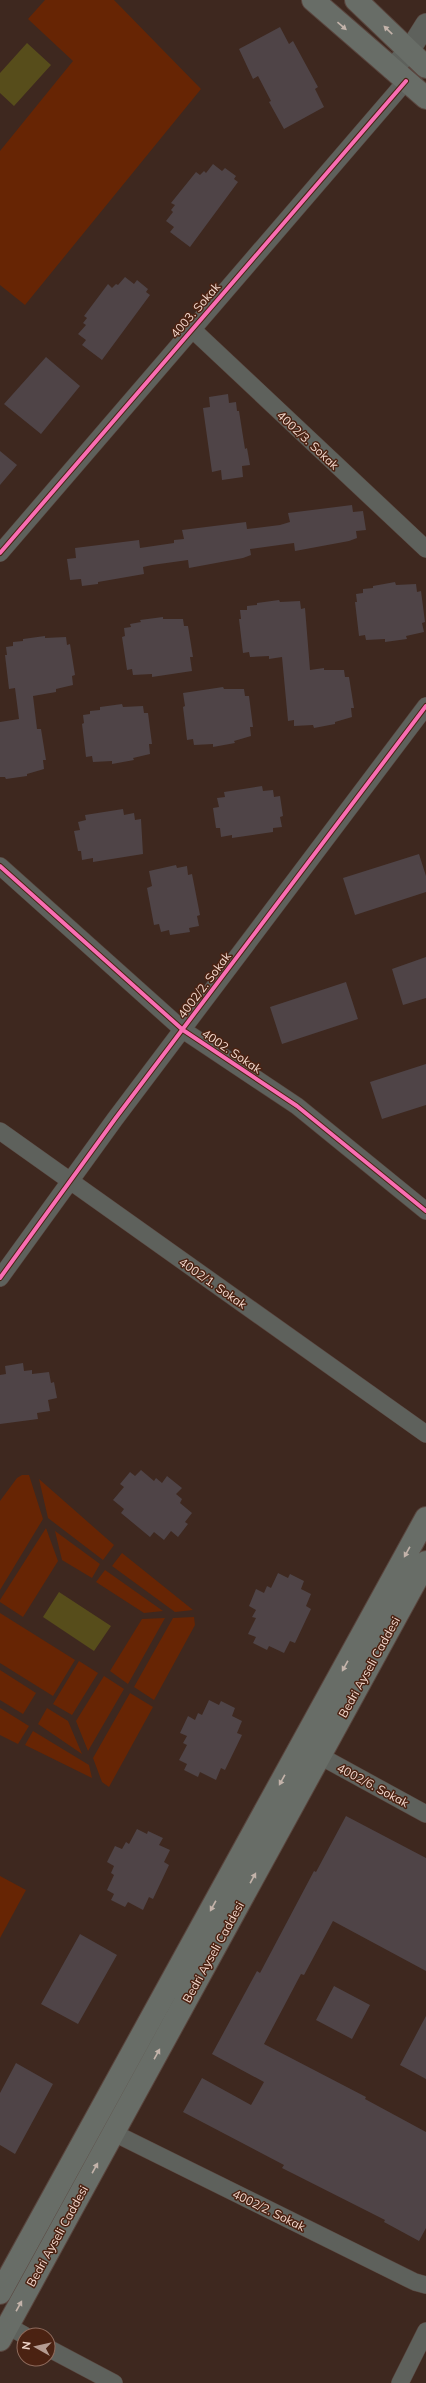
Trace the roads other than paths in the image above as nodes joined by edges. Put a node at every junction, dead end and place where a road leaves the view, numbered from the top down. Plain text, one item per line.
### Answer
1 (313, 0) edge
2 (356, 0) edge
3 (426, 24) edge
4 (410, 51) junction
5 (426, 67) edge
6 (413, 82) edge
7 (192, 329) junction
8 (426, 549) edge
9 (0, 553) edge
10 (426, 706) edge
11 (0, 866) edge
12 (183, 1030) junction
13 (0, 1131) edge
14 (70, 1182) junction
15 (426, 1211) edge
16 (0, 1278) edge
17 (426, 1434) edge
18 (426, 1518) edge
19 (426, 1562) edge
20 (320, 1756) junction
21 (426, 1814) edge
22 (114, 2133) junction
23 (426, 2284) edge
24 (0, 2293) edge
25 (426, 2331) edge
26 (11, 2334) edge
27 (56, 2352) edge
28 (114, 2383) edge
29 (400, 2383) edge

1 -> 6 main road
4 -> 2 main road
3 - 4 street
4 - 5 main road
4 - 6 street
6 - 7 street, 4003. Sokak
7 - 8 street, 4002/3. Sokak
7 - 9 street, 4003. Sokak
10 - 12 street, 4002/2. Sokak
11 - 12 street, 4002. Sokak
12 - 14 street, 4002/2. Sokak
12 - 15 street, 4002. Sokak
13 - 14 street, 4002/1. Sokak
14 - 16 street, 4002/2. Sokak
14 - 17 street, 4002/1. Sokak
18 -> 24 main road, Bedri Ayseli Caddesi
19 - 20 main road, Bedri Ayseli Caddesi
20 - 21 street, 4002/6. Sokak
22 -> 20 main road, Bedri Ayseli Caddesi
22 - 23 street, 4002/2. Sokak
26 -> 22 main road, Bedri Ayseli Caddesi
25 - 29 street
27 - 28 street

